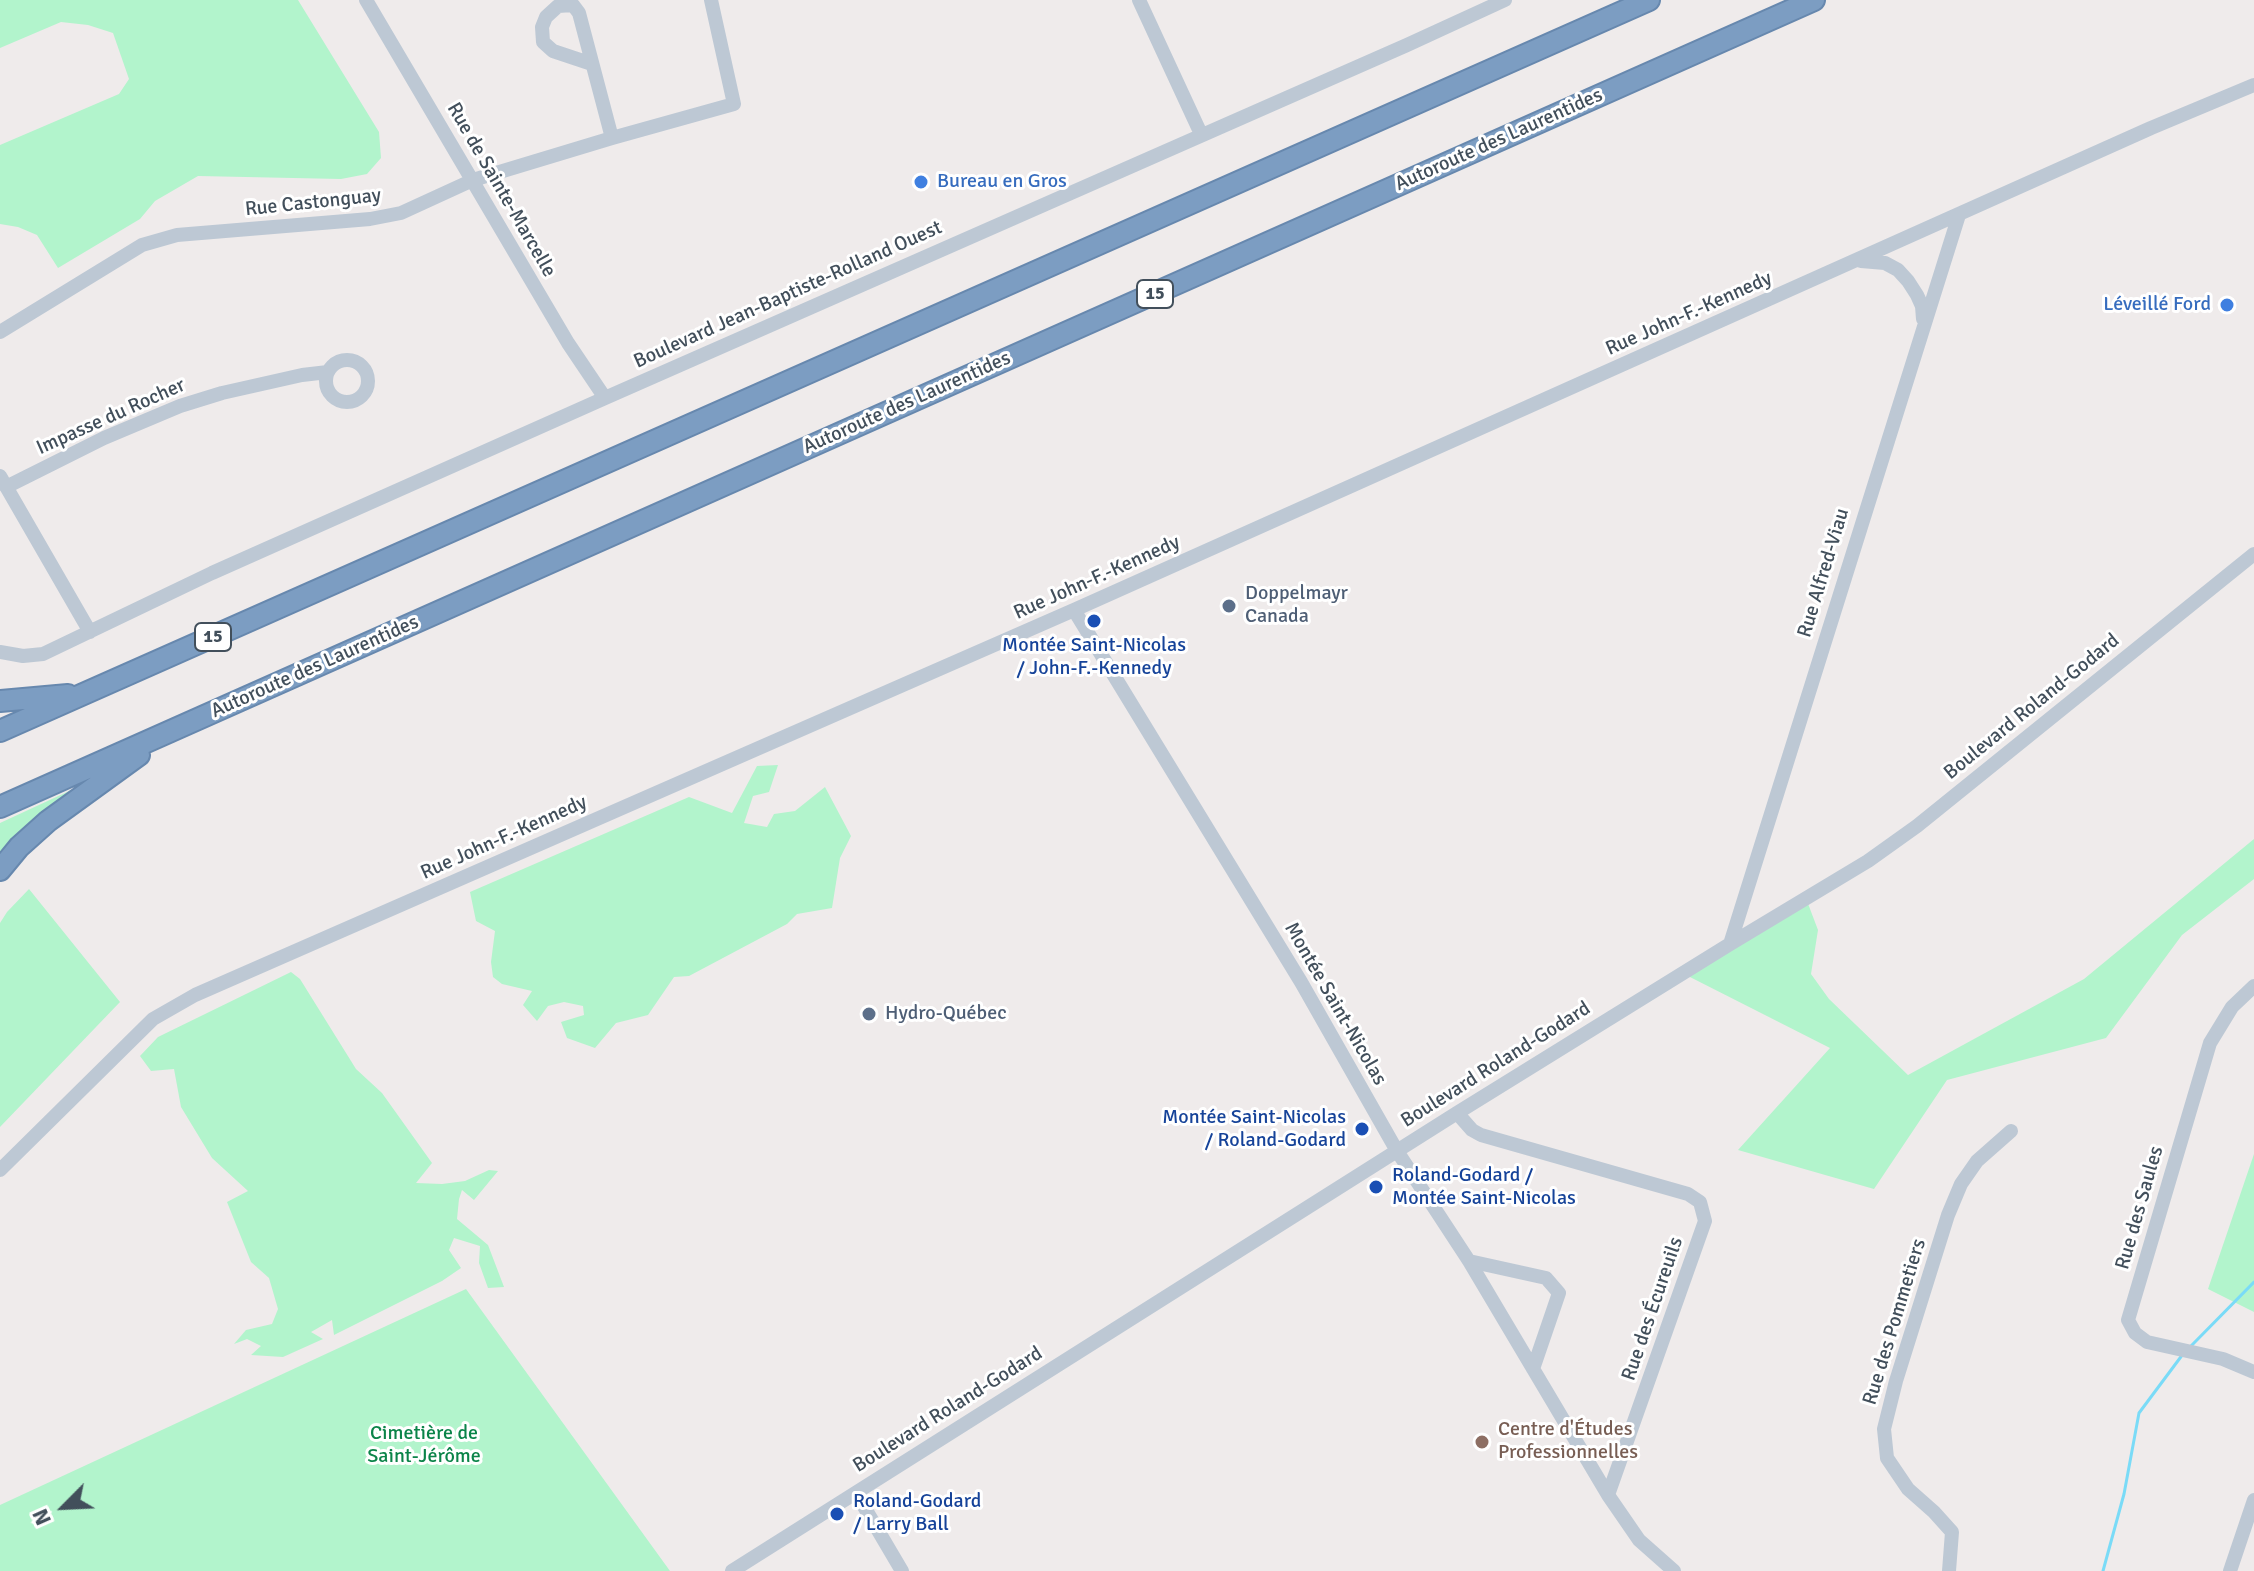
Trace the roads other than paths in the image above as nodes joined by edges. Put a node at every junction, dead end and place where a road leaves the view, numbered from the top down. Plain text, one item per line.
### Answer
1 (366, 0) edge
2 (711, 0) edge
3 (1139, 0) edge
4 (1505, 0) edge
5 (1649, 0) edge
6 (1814, 0) edge
7 (592, 64) dead end
8 (2254, 85) edge
9 (1201, 134) junction
10 (612, 138) junction
11 (473, 180) junction
12 (1959, 215) junction
13 (1856, 261) junction
14 (1923, 323) junction
15 (0, 332) edge
16 (328, 372) dead end
17 (605, 398) junction
18 (3, 482) edge
19 (2254, 554) edge
20 (1074, 610) junction
21 (90, 632) junction
22 (0, 652) edge
23 (88, 693) junction
24 (0, 701) edge
25 (175, 729) junction
26 (0, 731) edge
27 (0, 807) edge
28 (0, 870) edge
29 (1730, 944) junction
30 (2254, 986) edge
31 (1457, 1113) junction
32 (2011, 1131) dead end
33 (1397, 1151) junction
34 (0, 1170) edge
35 (1469, 1261) junction
36 (1533, 1369) junction
37 (2254, 1372) edge
38 (856, 1493) junction
39 (1608, 1495) junction
40 (2254, 1500) edge
41 (2250, 1525) edge
42 (732, 1571) edge
43 (902, 1571) edge
44 (1674, 1571) edge
45 (1949, 1571) edge
46 (2230, 1571) edge

1 - 11 street, Rue de Sainte-Marcelle
2 - 10 street, Rue Castonguay
3 - 9 street
4 - 9 street, Boulevard Jean-Baptiste-Rolland Ouest
5 - 23 highway, 15
6 - 25 highway, Autoroute des Laurentides / 15
7 - 10 street
8 - 12 street, Rue John-F.-Kennedy
9 - 17 street, Boulevard Jean-Baptiste-Rolland Ouest
10 - 11 street, Rue Castonguay
11 - 15 street, Rue Castonguay
11 - 17 street, Rue de Sainte-Marcelle
12 - 13 street, Rue John-F.-Kennedy
12 - 14 street, Rue Alfred-Viau
13 - 14 street
13 - 20 street, Rue John-F.-Kennedy
14 - 29 street, Rue Alfred-Viau
16 - 18 street, Impasse du Rocher
17 - 21 street, Boulevard Jean-Baptiste-Rolland Ouest
18 - 21 street
19 - 29 street, Boulevard Roland-Godard
20 - 33 street, Montée Saint-Nicolas
20 - 34 street, Rue John-F.-Kennedy
21 - 22 street, Boulevard Jean-Baptiste-Rolland Ouest
23 - 24 highway
23 - 26 highway, 15
25 - 27 highway, Autoroute des Laurentides / 15
25 - 28 highway
29 - 31 street, Boulevard Roland-Godard
30 - 37 street, Rue des Saules
31 - 33 street, Boulevard Roland-Godard
31 - 39 street, Rue des Écureuils
32 - 45 street, Rue des Pommetiers
33 - 35 street, Montée Saint-Nicolas
33 - 38 street, Boulevard Roland-Godard
35 - 36 street, Montée Saint-Nicolas
35 - 36 street
36 - 39 street, Montée Saint-Nicolas
38 - 42 street, Boulevard Roland-Godard
38 - 43 street
39 - 44 street, Montée Saint-Nicolas
40 - 41 street
41 - 46 street

